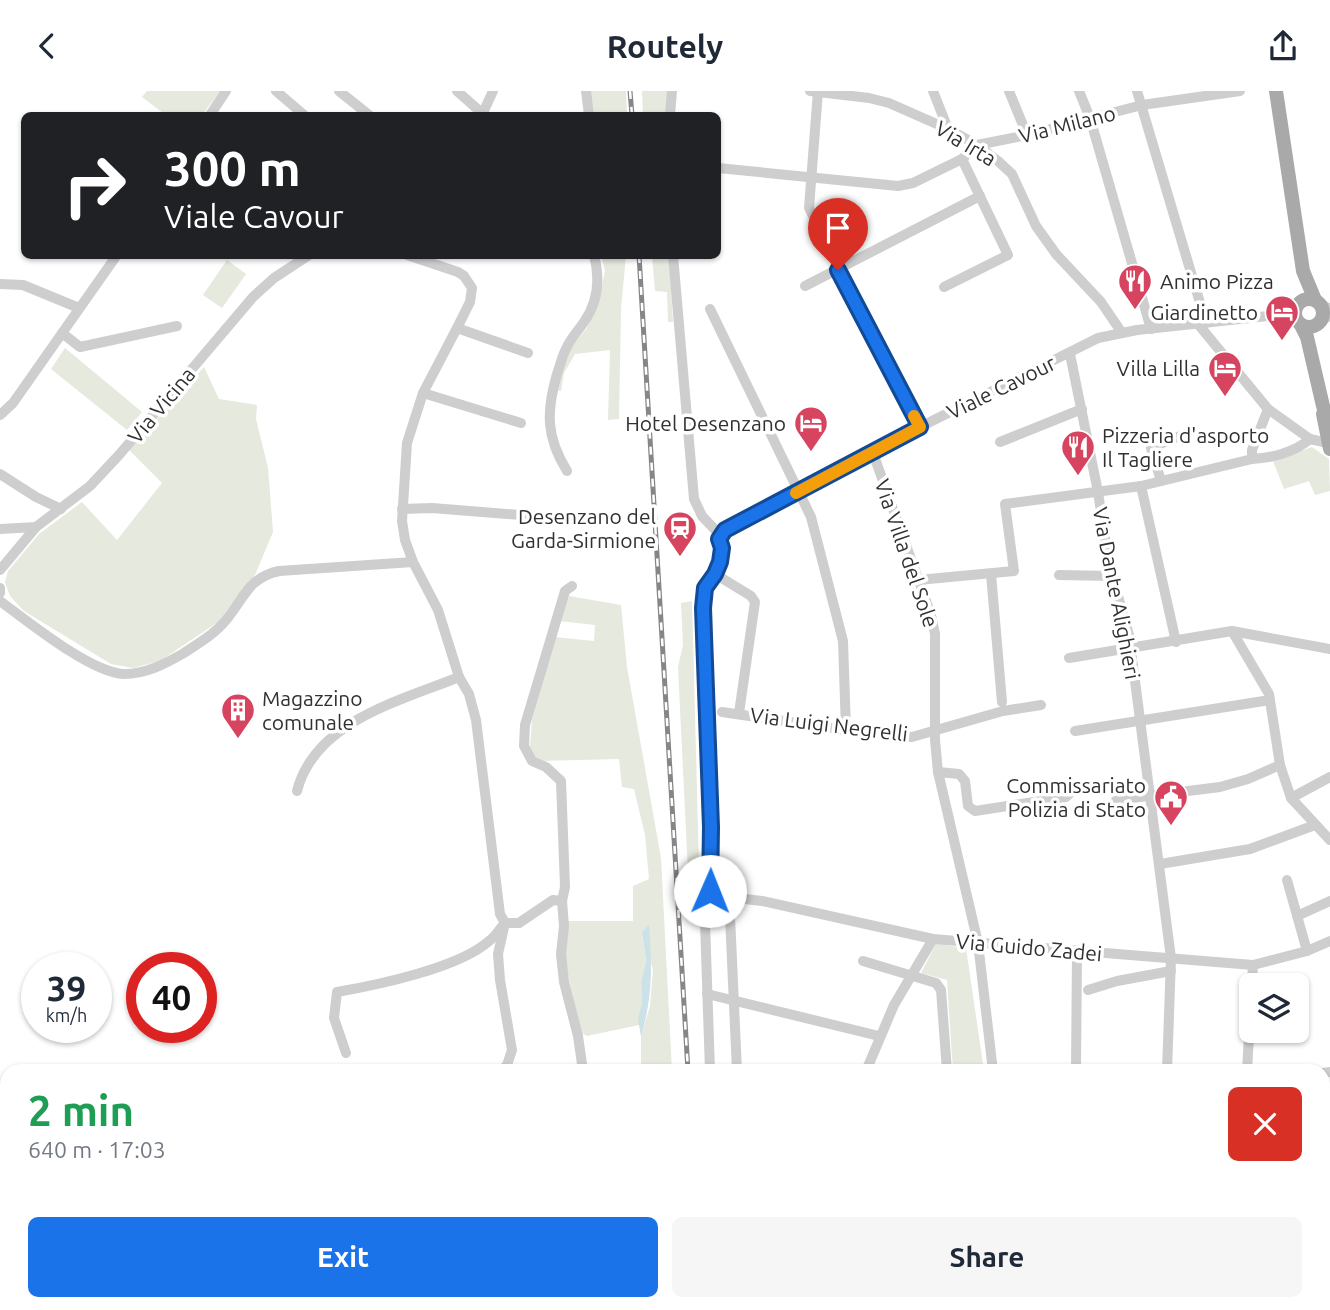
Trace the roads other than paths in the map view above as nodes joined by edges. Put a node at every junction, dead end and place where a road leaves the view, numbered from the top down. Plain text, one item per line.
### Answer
1 (226, 91) edge
2 (276, 91) edge
3 (339, 91) edge
4 (457, 91) edge
5 (493, 91) edge
6 (586, 91) edge
7 (672, 91) edge
8 (815, 91) edge
9 (933, 91) edge
10 (1009, 91) edge
11 (1079, 91) edge
12 (1137, 91) edge
13 (1238, 91) edge
14 (1276, 91) edge
15 (1142, 105) junction
16 (212, 112) edge
17 (296, 112) edge
18 (365, 112) edge
19 (480, 112) edge
20 (484, 112) edge
21 (589, 112) edge
22 (670, 112) edge
23 (1090, 118) junction
24 (948, 129) junction
25 (1027, 135) junction
26 (977, 145) junction
27 (962, 159) junction
28 (721, 168) edge
29 (811, 177) junction
30 (980, 196) junction
31 (114, 259) edge
32 (303, 259) edge
33 (419, 259) edge
34 (595, 259) edge
35 (673, 259) edge
36 (838, 270) junction
37 (1303, 271) junction
38 (0, 283) edge
39 (805, 286) dead end
40 (944, 287) dead end
41 (79, 308) junction
42 (710, 309) dead end
43 (1323, 309) edge
44 (1298, 313) junction
45 (1202, 323) junction
46 (177, 326) dead end
47 (457, 328) junction
48 (1151, 329) junction
49 (62, 333) junction
50 (1122, 333) junction
51 (528, 353) dead end
52 (1070, 354) junction
53 (1318, 379) junction
54 (423, 393) junction
55 (1323, 406) junction
56 (1082, 409) junction
57 (1268, 409) junction
58 (0, 415) edge
59 (521, 423) dead end
60 (1330, 424) edge
61 (920, 427) junction
62 (1192, 431) dead end
63 (1310, 439) junction
64 (1000, 442) dead end
65 (1329, 446) edge
66 (873, 453) junction
67 (1258, 459) junction
68 (567, 471) dead end
69 (0, 474) edge
70 (1161, 481) junction
71 (1141, 486) junction
72 (800, 491) junction
73 (1098, 492) junction
74 (61, 509) junction
75 (402, 509) junction
76 (569, 519) dead end
77 (36, 527) junction
78 (0, 529) edge
79 (720, 538) junction
80 (413, 562) junction
81 (0, 570) edge
82 (715, 574) junction
83 (991, 574) junction
84 (1059, 575) dead end
85 (1113, 576) junction
86 (918, 580) junction
87 (572, 586) dead end
88 (0, 601) edge
89 (1232, 631) junction
90 (1176, 642) junction
91 (1131, 649) junction
92 (1330, 649) edge
93 (1069, 658) dead end
94 (459, 677) junction
95 (1270, 700) junction
96 (1002, 702) dead end
97 (1041, 705) dead end
98 (722, 712) dead end
99 (739, 713) junction
100 (1140, 722) junction
101 (846, 730) junction
102 (935, 730) junction
103 (1075, 731) dead end
104 (1280, 765) junction
105 (938, 772) junction
106 (1328, 779) edge
107 (1071, 787) dead end
108 (297, 791) dead end
109 (1149, 795) junction
110 (1291, 798) junction
111 (1116, 800) dead end
112 (1315, 825) junction
113 (1330, 840) edge
114 (1160, 864) junction
115 (1287, 880) dead end
116 (710, 891) junction
117 (562, 901) junction
118 (1330, 901) edge
119 (726, 903) junction
120 (707, 907) junction
121 (1297, 916) junction
122 (505, 923) junction
123 (933, 939) junction
124 (1330, 941) edge
125 (978, 943) junction
126 (1077, 950) junction
127 (1307, 951) junction
128 (1171, 958) junction
129 (863, 961) dead end
130 (1253, 965) junction
131 (1171, 971) junction
132 (912, 975) junction
133 (1088, 990) dead end
134 (707, 994) junction
135 (733, 999) junction
136 (879, 1036) junction
137 (346, 1053) dead end
138 (507, 1064) edge
139 (582, 1064) edge
140 (710, 1064) edge
141 (737, 1064) edge
142 (869, 1064) edge
143 (946, 1064) edge
144 (992, 1064) edge
145 (1076, 1064) edge
146 (1170, 1064) edge
147 (1247, 1064) edge

1 - 16 street
2 - 17 street
3 - 18 street
4 - 19 street
5 - 20 street
6 - 21 street
7 - 22 street
8 - 24 street, Via Irta
8 - 29 street
9 - 24 street
10 - 25 street
11 - 23 street
12 - 15 street
13 - 15 street, Via Milano
14 - 37 main road
15 - 23 street, Via Milano
15 - 45 street
23 - 25 street, Via Milano
23 - 48 street
24 - 26 street, Via Irta
25 - 26 street, Via Milano
26 - 27 street
26 - 50 street, Via Irta
27 - 29 street
27 - 30 street
28 - 29 street
29 - 36 street
30 - 36 street
30 - 40 street
31 - 41 street
32 - 74 street, Via Vicina
33 - 47 street
34 - 68 street
35 - 79 street
36 - 39 street
36 - 61 street
37 - 43 main road
37 - 44 main road
38 - 41 street
41 - 49 street
42 - 72 street
43 - 44 main road
43 - 44 main road
43 - 53 main road
44 - 45 street, Viale Cavour
44 - 53 main road
45 - 48 street, Viale Cavour
45 - 57 street
46 - 49 street
47 - 51 street
47 - 54 street
48 - 50 street, Viale Cavour
49 - 58 street
50 - 52 street, Viale Cavour
52 - 56 street, Via Dante Alighieri
52 - 61 street, Viale Cavour
53 - 55 main road
54 - 59 street
54 - 75 street
55 - 60 main road
55 - 65 main road
56 - 64 street
56 - 73 street, Via Dante Alighieri
57 - 63 street
57 - 67 street
61 - 66 street, Viale Cavour
62 - 70 street
63 - 65 street
63 - 67 street
66 - 72 street, Viale Cavour
66 - 86 street, Via Villa del Sole
67 - 70 street
69 - 74 street
70 - 71 street
71 - 73 street
71 - 90 street
72 - 79 street, Viale Cavour
72 - 101 street
73 - 83 street
73 - 85 street, Via Dante Alighieri
74 - 77 street, Via Vicina
75 - 76 street
75 - 80 street
77 - 78 street
77 - 81 street, Via Vicina
79 - 82 street
80 - 88 street
80 - 94 street
82 - 99 street, Via Luigi Negrelli
82 - 116 street
83 - 86 street
83 - 96 street
84 - 85 street
85 - 91 street, Via Dante Alighieri
86 - 102 street, Via Villa del Sole
87 - 117 street
89 - 90 street
89 - 92 street
89 - 95 street
90 - 91 street
91 - 93 street
91 - 100 street, Via Dante Alighieri
94 - 108 street
94 - 122 street
95 - 100 street
95 - 104 street
97 - 102 street, Via Luigi Negrelli
98 - 99 street, Via Luigi Negrelli
99 - 101 street, Via Luigi Negrelli
100 - 103 street
100 - 109 street, Via Dante Alighieri
101 - 102 street, Via Luigi Negrelli
102 - 105 street, Via Villa del Sole
104 - 109 street
104 - 110 street
105 - 107 street
105 - 125 street, Via Villa del Sole
106 - 110 street
109 - 111 street
109 - 114 street, Via Dante Alighieri
110 - 112 street
112 - 113 street
112 - 114 street
114 - 128 street, Via Dante Alighieri
115 - 121 street
116 - 119 street
116 - 120 street
117 - 122 street
117 - 139 street
118 - 121 street
119 - 120 street
119 - 123 street, Via Guido Zadei
119 - 135 street
120 - 134 street
121 - 127 street
122 - 137 street
122 - 138 street
123 - 125 street, Via Guido Zadei
123 - 132 street
124 - 127 street, Via Guido Zadei
125 - 126 street, Via Guido Zadei
125 - 144 street, Via Villa del Sole
126 - 128 street, Via Guido Zadei
126 - 145 street
127 - 130 street, Via Guido Zadei
128 - 130 street, Via Guido Zadei
128 - 131 street, Via Dante Alighieri
129 - 132 street
130 - 147 street
131 - 133 street
131 - 146 street, Via Dante Alighieri
132 - 136 street
132 - 143 street
134 - 135 street
134 - 140 street
135 - 136 street
135 - 141 street
136 - 142 street

